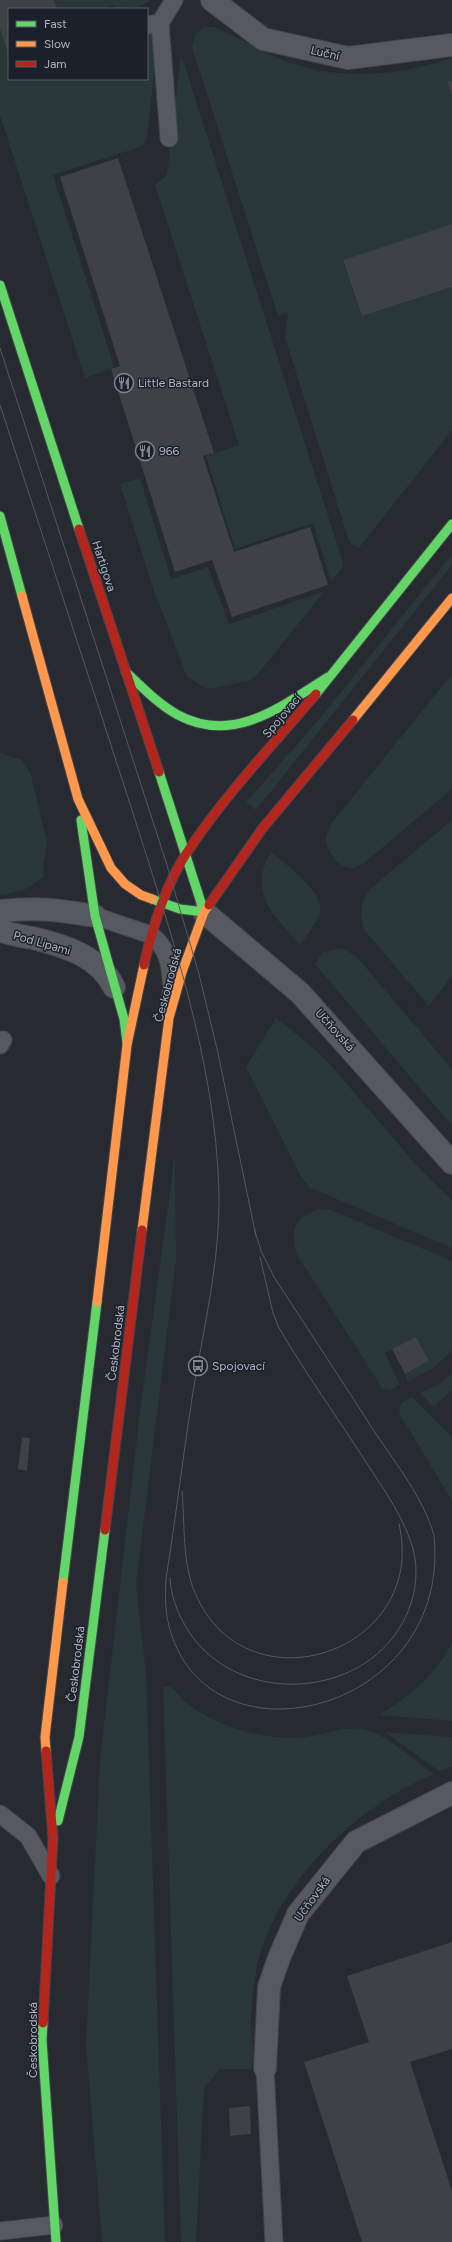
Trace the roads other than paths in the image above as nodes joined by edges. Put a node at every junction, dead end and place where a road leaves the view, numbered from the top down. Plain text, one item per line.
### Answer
1 (174, 0) edge
2 (212, 0) edge
3 (154, 24) edge
4 (452, 45) edge
5 (169, 138) dead end
6 (0, 285) edge
7 (0, 516) edge
8 (452, 524) edge
9 (452, 598) edge
10 (126, 672) junction
11 (332, 675) junction
12 (78, 799) junction
13 (185, 855) junction
14 (162, 904) junction
15 (0, 911) edge
16 (204, 912) junction
17 (95, 916) junction
18 (0, 930) edge
19 (151, 936) junction
20 (115, 990) junction
21 (170, 1018) junction
22 (127, 1045) junction
23 (452, 1163) edge
24 (452, 1793) edge
25 (0, 1814) edge
26 (53, 1838) junction
27 (51, 1876) junction
28 (265, 2068) joint
29 (54, 2225) junction
30 (0, 2231) edge
31 (56, 2242) edge
32 (274, 2242) edge

1 - 3 lane
2 - 4 street, Luční
3 - 5 lane
6 - 10 main road, Hartigova
7 - 12 main road
8 - 11 main road, Spojovací
9 - 16 main road
10 - 11 main road
10 - 13 main road, Hartigova
11 - 13 main road, Spojovací
12 - 14 main road
12 - 17 main road
13 - 14 main road, Spojovací
13 - 16 main road
14 - 16 main road
14 - 19 main road, Spojovací
15 - 17 street
16 - 21 main road, Českobrodská
16 - 23 street, Učňovská
17 - 19 lane
17 - 20 main road
18 - 20 street, Pod Lipami
19 - 21 lane
19 - 22 main road, Českobrodská
20 - 22 main road
21 - 26 main road, Českobrodská
22 - 26 main road, Českobrodská
24 - 28 street, Učňovská
25 - 27 lane
26 - 27 main road, Českobrodská
27 - 29 main road, Českobrodská
28 - 32 lane
29 - 30 lane
29 - 31 main road, Českobrodská

